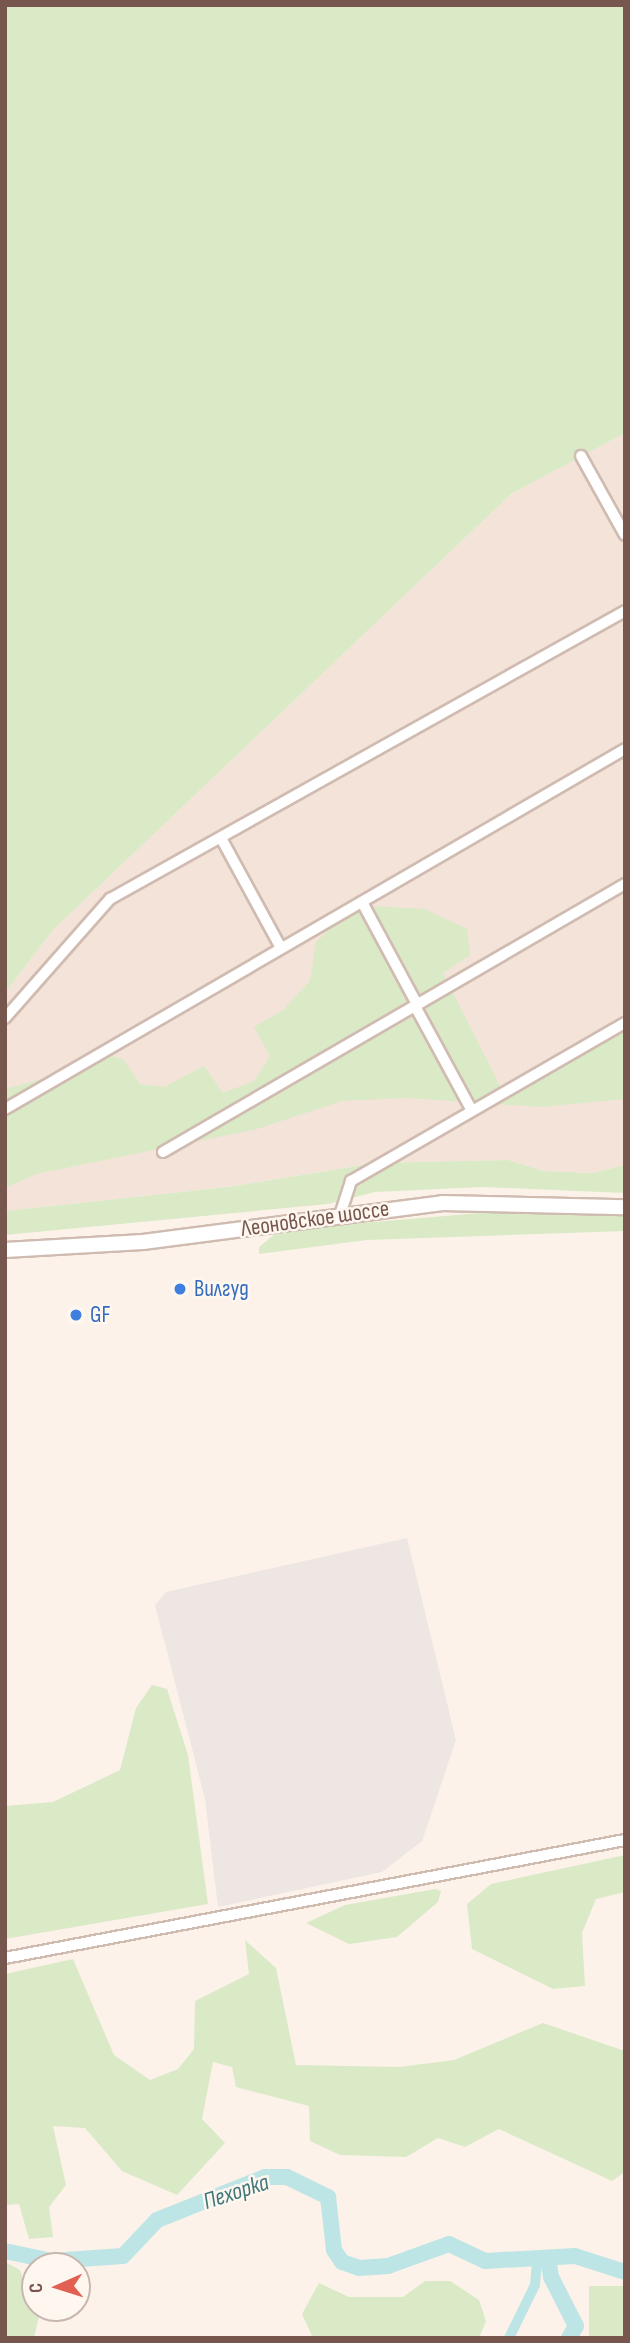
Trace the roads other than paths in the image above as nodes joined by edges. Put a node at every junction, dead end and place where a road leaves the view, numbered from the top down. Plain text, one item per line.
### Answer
1 (581, 456) dead end
2 (625, 535) edge
3 (625, 611) edge
4 (625, 749) edge
5 (220, 838) junction
6 (625, 884) edge
7 (362, 902) junction
8 (281, 948) junction
9 (416, 1005) junction
10 (5, 1018) edge
11 (625, 1023) edge
12 (5, 1109) edge
13 (472, 1111) junction
14 (163, 1152) dead end
15 (625, 1207) edge
16 (340, 1215) junction
17 (5, 1250) edge
18 (625, 1840) edge
19 (5, 1958) edge

1 - 2 street
3 - 5 street
4 - 7 street
5 - 8 street
5 - 10 street
6 - 9 street
7 - 8 street
7 - 9 street
8 - 12 street
9 - 13 street
9 - 14 street
11 - 13 street
13 - 16 street
15 - 16 main road, Леоновское шоссе
16 - 17 main road, Леоновское шоссе
18 - 19 street

